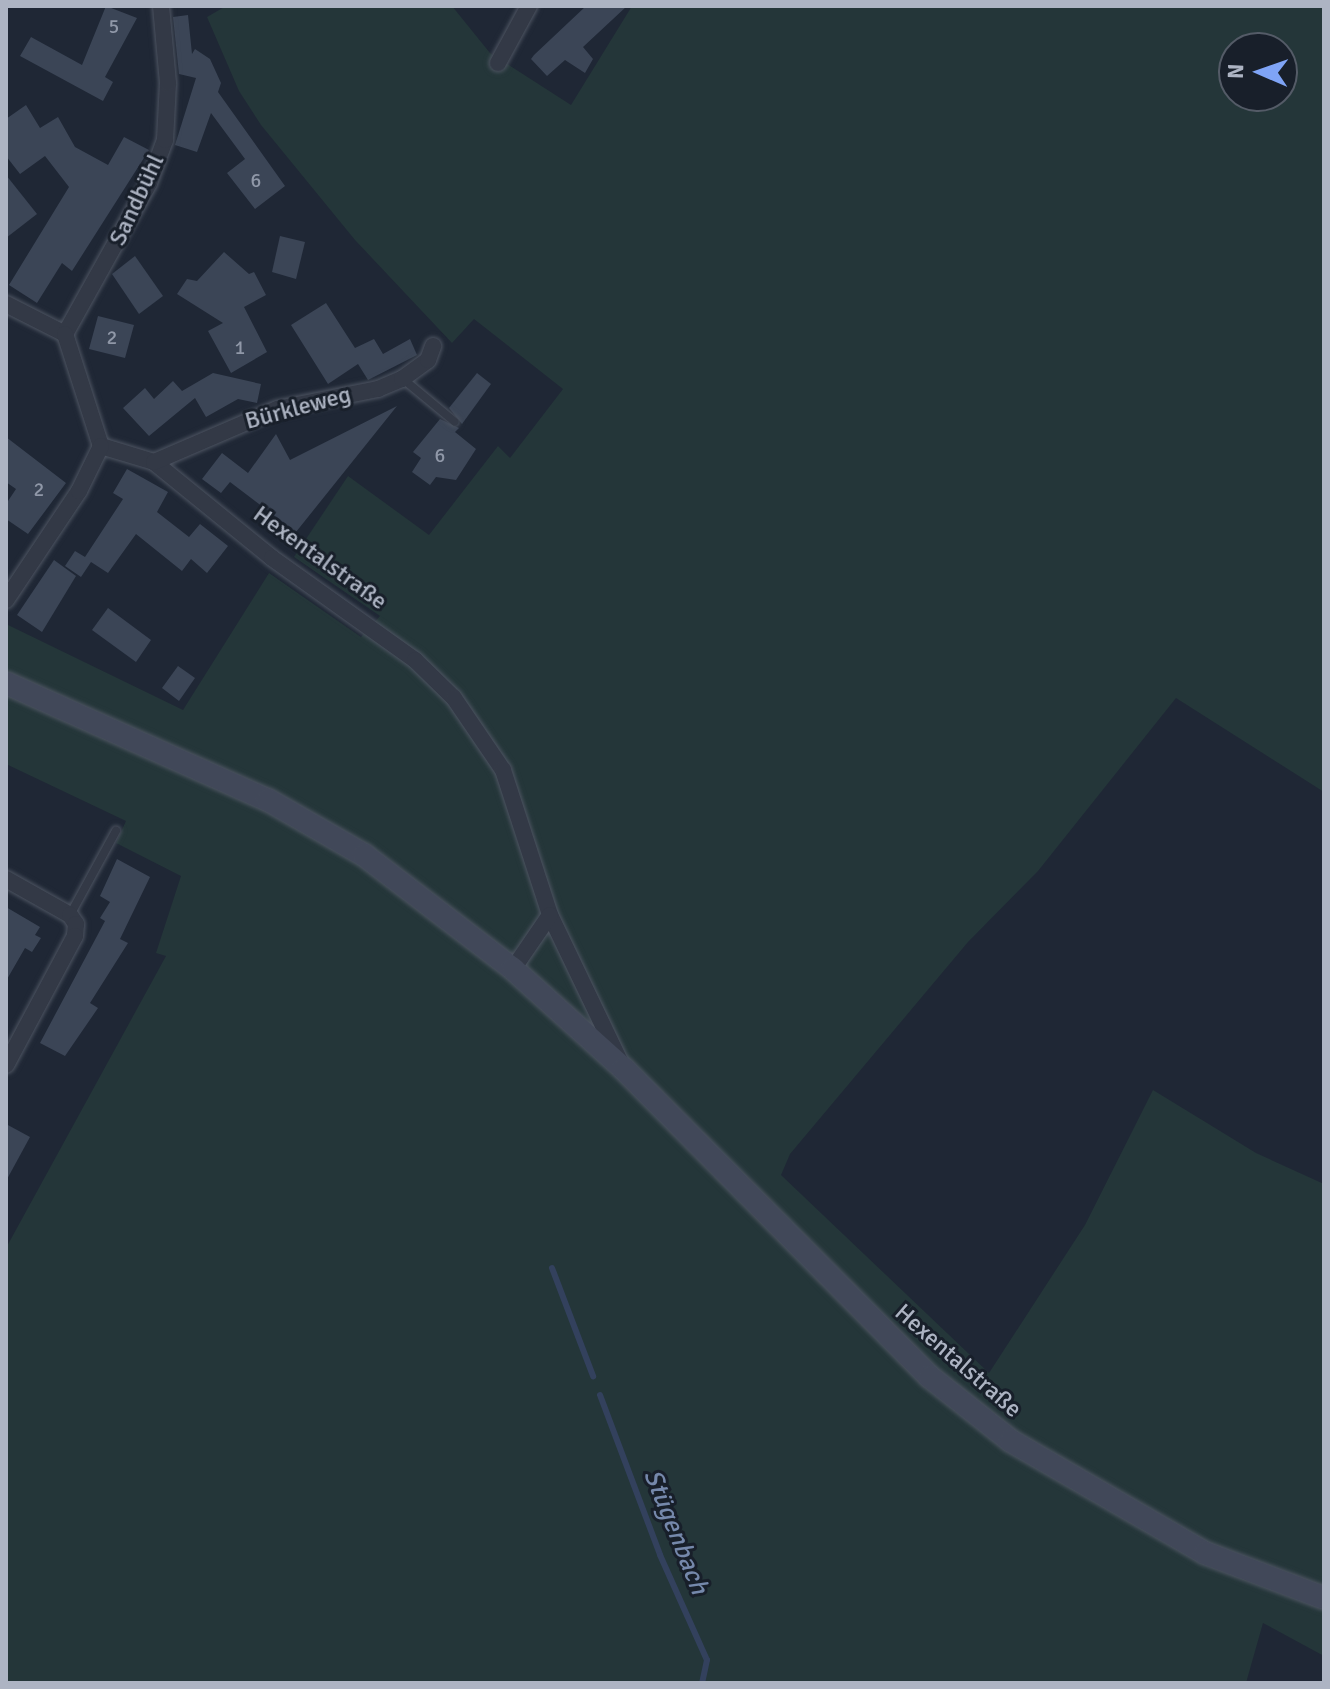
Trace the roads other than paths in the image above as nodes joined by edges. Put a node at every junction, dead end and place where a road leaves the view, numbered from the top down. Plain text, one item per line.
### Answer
1 (161, 6) edge
2 (529, 6) edge
3 (498, 63) dead end
4 (6, 304) edge
5 (65, 334) junction
6 (433, 346) dead end
7 (402, 379) junction
8 (455, 422) dead end
9 (101, 446) junction
10 (154, 462) junction
11 (6, 600) edge
12 (6, 683) edge
13 (116, 831) dead end
14 (6, 879) edge
15 (70, 915) junction
16 (550, 915) junction
17 (513, 969) junction
18 (6, 1065) edge
19 (624, 1069) junction
20 (1324, 1598) edge

1 - 5 street, Sandbühl
2 - 3 street
4 - 5 street
5 - 9 street
6 - 7 street, Bürkleweg
7 - 8 lane
7 - 10 street, Bürkleweg
9 - 10 street, Hexentalstraße
9 - 11 street
10 - 16 street, Hexentalstraße
12 - 17 main road, Hexentalstraße
13 - 15 lane
14 - 15 street
15 - 18 street
16 - 17 street
16 - 19 street, Hexentalstraße
17 - 19 main road, Hexentalstraße
19 - 20 main road, Hexentalstraße

